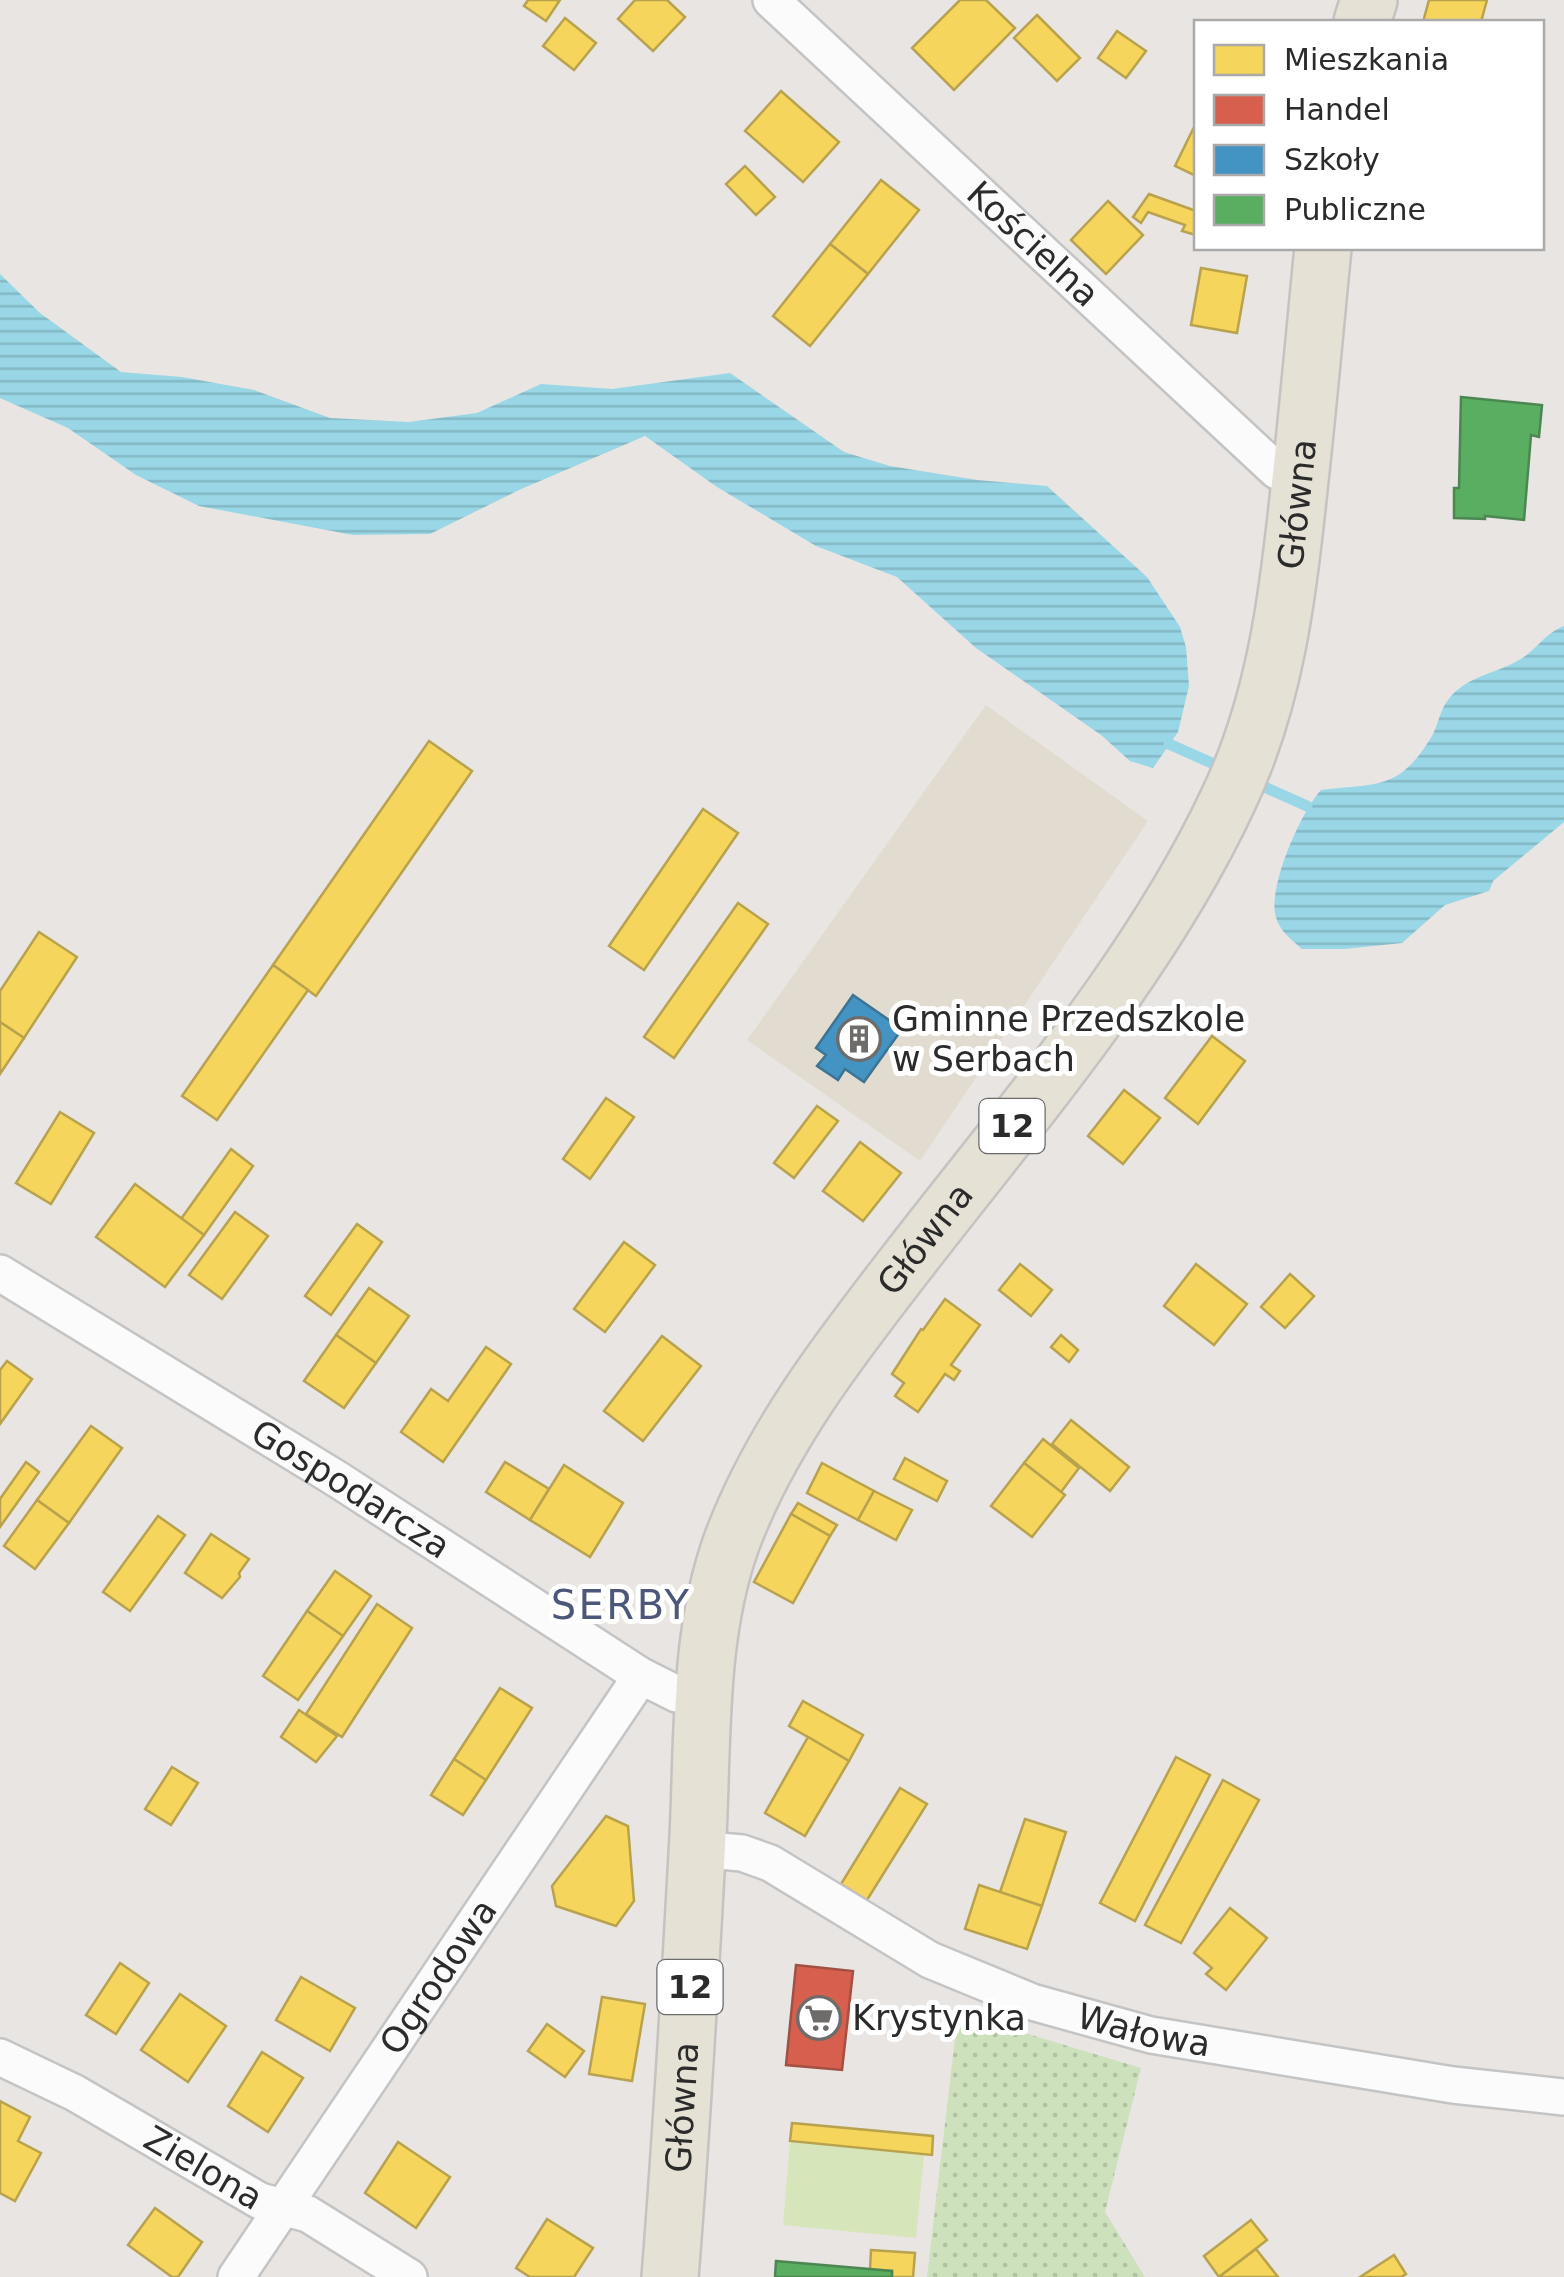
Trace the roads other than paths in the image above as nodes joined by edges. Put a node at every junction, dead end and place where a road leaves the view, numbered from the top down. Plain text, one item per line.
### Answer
1 (770, 0) edge
2 (1323, 250) edge
3 (1301, 472) junction
4 (0, 1273) edge
5 (641, 1676) junction
6 (705, 1696) junction
7 (697, 1849) junction
8 (0, 2057) edge
9 (1564, 2098) edge
10 (283, 2208) junction
11 (236, 2277) edge
12 (410, 2277) edge
13 (670, 2277) edge

1 - 3 street, Kościelna
2 - 3 main road, Główna / 12
3 - 6 main road, Główna / 12
4 - 5 street, Gospodarcza
5 - 6 street, Gospodarcza
5 - 10 street, Ogrodowa
6 - 7 main road, Główna / 12
7 - 9 street, Wałowa
7 - 13 main road, Główna / 12
8 - 10 street, Zielona
10 - 11 street, Ogrodowa
10 - 12 street, Zielona

